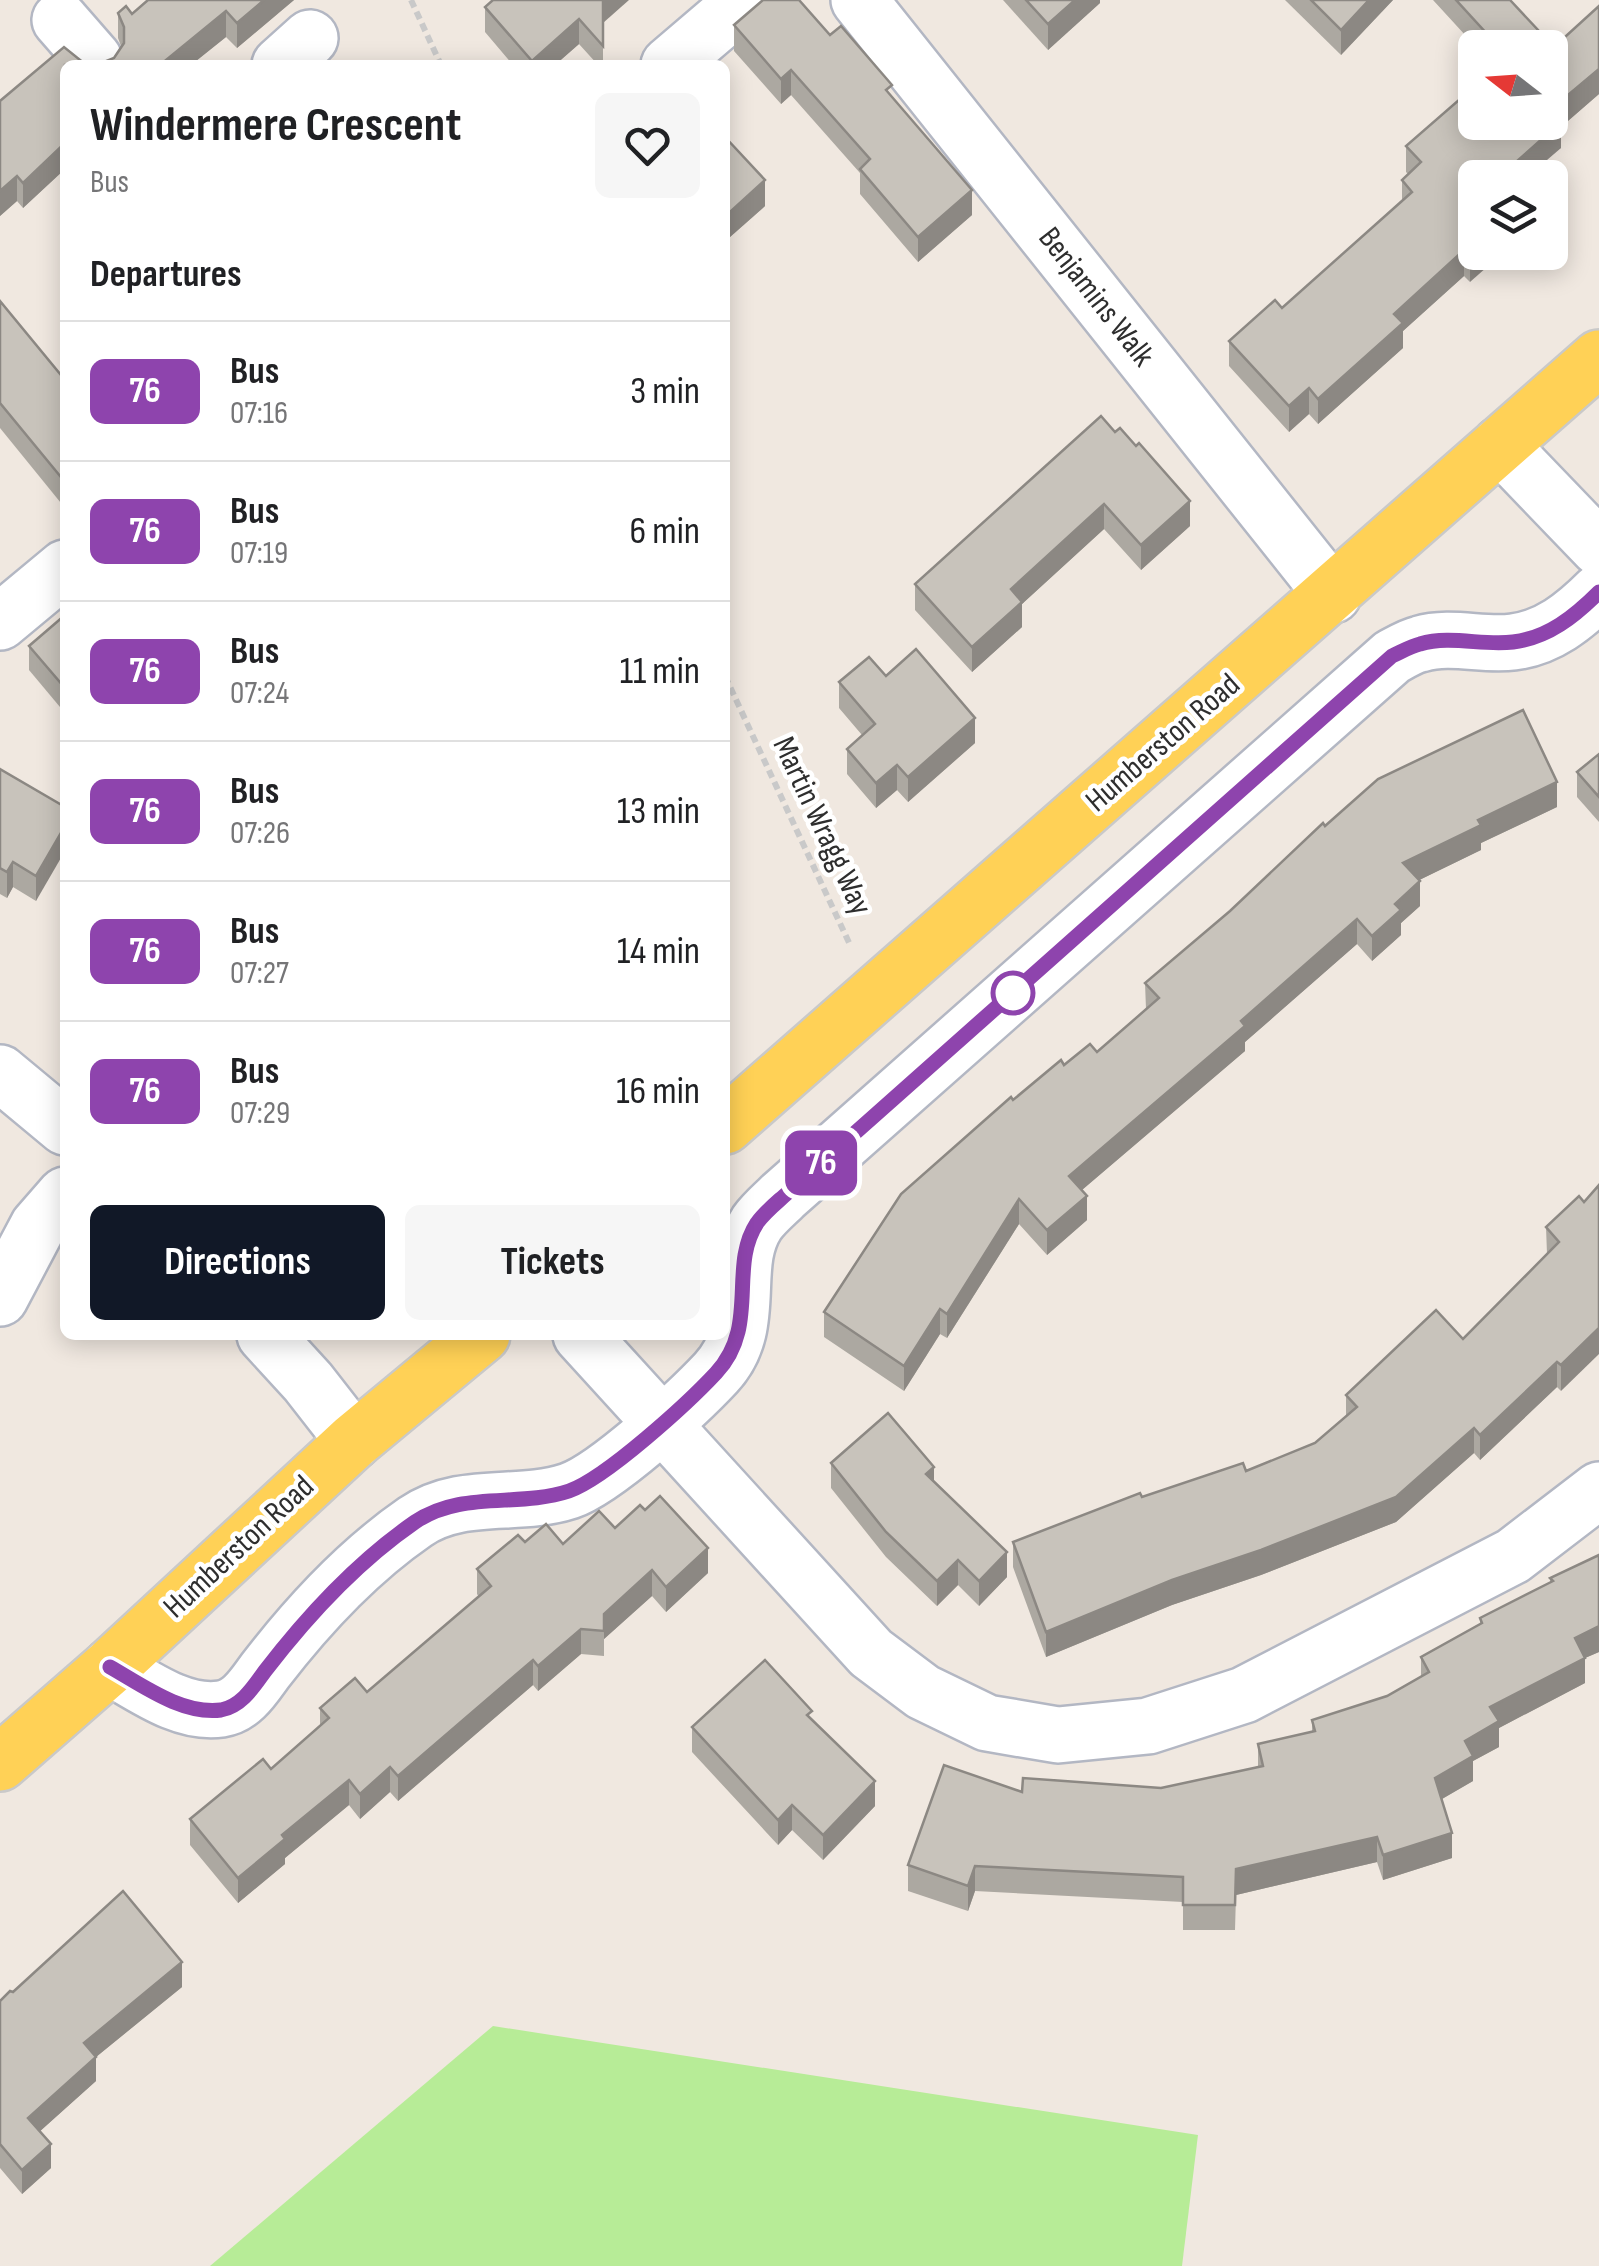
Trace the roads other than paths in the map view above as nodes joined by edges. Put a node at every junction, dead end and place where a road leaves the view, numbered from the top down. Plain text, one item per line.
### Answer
1 (745, 0) edge
2 (859, 0) edge
3 (675, 60) edge
4 (1599, 358) edge
5 (1500, 444) junction
6 (1599, 548) edge
7 (60, 571) edge
8 (1599, 592) edge
9 (1332, 595) junction
10 (6, 606) edge
11 (0, 1073) edge
12 (730, 1122) edge
13 (60, 1123) edge
14 (60, 1202) edge
15 (0, 1298) edge
16 (270, 1340) edge
17 (476, 1340) edge
18 (585, 1340) edge
19 (660, 1423) junction
20 (354, 1441) junction
21 (1599, 1490) edge
22 (110, 1667) junction
23 (0, 1763) edge

1 - 3 street
2 - 9 street, Benjamins Walk
4 - 5 main road, Humberston Road
5 - 6 street
5 - 9 main road, Humberston Road
7 - 10 street
8 - 19 street
9 - 12 main road, Humberston Road
11 - 13 street
14 - 15 street
16 - 20 street
17 - 20 main road, Humberston Road
18 - 19 street
19 - 21 street
19 - 22 street
20 - 22 main road, Humberston Road
22 - 23 main road, Humberston Road

